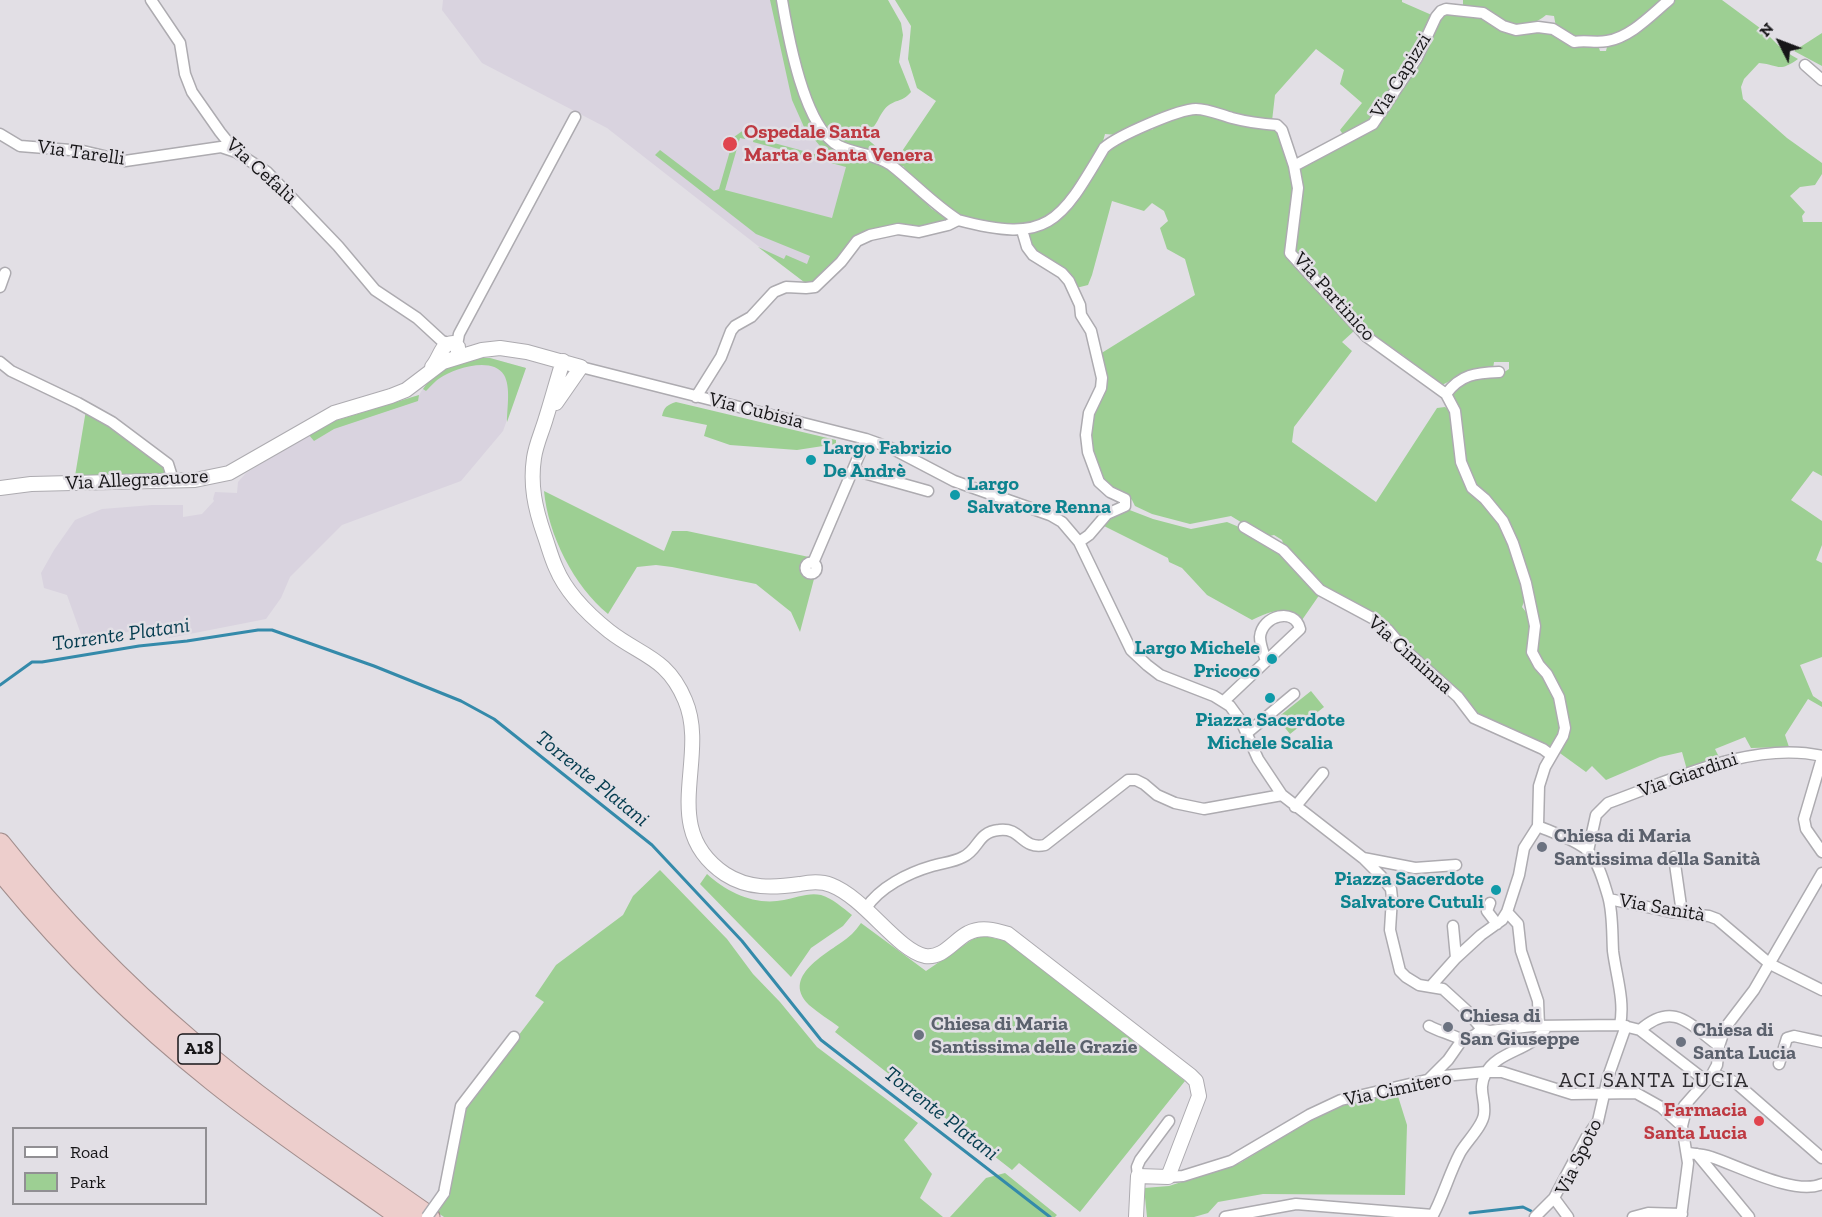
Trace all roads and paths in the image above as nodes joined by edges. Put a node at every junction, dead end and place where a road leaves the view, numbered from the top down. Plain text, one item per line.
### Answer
1 (152, 0) edge
2 (782, 0) edge
3 (1669, 0) edge
4 (1806, 65) dead end
5 (1822, 80) edge
6 (575, 117) dead end
7 (0, 134) edge
8 (236, 152) junction
9 (1294, 166) junction
10 (958, 220) junction
11 (1022, 230) junction
12 (5, 273) dead end
13 (0, 287) edge
14 (450, 347) junction
15 (563, 361) junction
16 (0, 362) edge
17 (581, 367) junction
18 (1499, 372) dead end
19 (1446, 394) junction
20 (696, 397) junction
21 (545, 420) junction
22 (866, 439) junction
23 (853, 470) junction
24 (173, 480) junction
25 (0, 488) edge
26 (928, 491) dead end
27 (1244, 527) dead end
28 (1080, 542) junction
29 (813, 562) dead end
30 (1266, 661) dead end
31 (1294, 694) dead end
32 (1224, 701) junction
33 (1247, 733) junction
34 (1551, 756) junction
35 (1822, 757) edge
36 (1323, 773) dead end
37 (1282, 795) junction
38 (1295, 807) junction
39 (1538, 826) junction
40 (0, 844) edge
41 (1588, 851) junction
42 (1822, 852) edge
43 (1674, 857) dead end
44 (1363, 858) junction
45 (1456, 865) dead end
46 (0, 869) edge
47 (1822, 873) edge
48 (1609, 899) junction
49 (1490, 903) dead end
50 (866, 908) junction
51 (1508, 912) junction
52 (1682, 913) junction
53 (1497, 924) junction
54 (1453, 926) dead end
55 (1456, 958) junction
56 (1770, 964) junction
57 (1431, 986) junction
58 (1822, 990) edge
59 (1623, 1025) junction
60 (1430, 1026) dead end
61 (1543, 1026) junction
62 (1482, 1029) junction
63 (1640, 1030) junction
64 (514, 1037) dead end
65 (1462, 1040) junction
66 (1822, 1042) edge
67 (1719, 1051) junction
68 (1779, 1064) dead end
69 (1486, 1072) junction
70 (1709, 1079) junction
71 (1428, 1080) junction
72 (1735, 1082) junction
73 (1604, 1093) junction
74 (1688, 1102) junction
75 (1668, 1112) junction
76 (1169, 1121) dead end
77 (1682, 1126) junction
78 (1692, 1154) junction
79 (1822, 1158) edge
80 (1138, 1176) junction
81 (1167, 1177) junction
82 (1822, 1184) edge
83 (1554, 1198) junction
84 (1682, 1215) edge
85 (1432, 1216) edge
86 (402, 1217) edge
87 (428, 1217) edge
88 (1136, 1217) edge
89 (1225, 1217) edge
90 (1535, 1217) edge
91 (1568, 1217) edge
92 (1633, 1217) edge
93 (1749, 1217) edge

1 - 8 street, Via Cefalù
2 - 10 street
3 - 9 street, Via Capizzi
4 - 5 street
6 - 14 street
7 - 8 street, Via Tarelli
8 - 14 street, Via Cefalù
9 - 11 street
9 - 19 street, Via Partinico
10 - 11 street
10 - 20 street
11 - 28 street
12 - 13 street
14 - 15 street, Via Cubisia
14 - 24 street, Via Allegracuore
15 - 17 street, Via Cubisia
15 - 21 street
16 - 24 street
17 - 20 street, Via Cubisia
17 - 21 street
18 - 19 street
19 - 34 street
20 - 22 street, Via Cubisia
21 - 50 street
22 - 23 street
22 - 28 street, Via Cubisia
23 - 26 street
23 - 29 street
24 - 25 street, Via Allegracuore
27 - 34 street, Via Ciminna
28 - 32 street, Via Cubisia
30 - 32 street
31 - 33 street
32 - 33 street
33 - 37 street
34 - 39 street
35 - 41 street, Via Giardini
35 - 42 street
36 - 38 street
37 - 38 street
37 - 50 street
38 - 44 street
39 - 41 street
39 - 51 street
40 - 87 highway, A18
41 - 48 street, Via Sanità
43 - 52 street
44 - 45 street
44 - 57 street
46 - 86 highway, A18
47 - 56 street
48 - 52 street, Via Sanità
48 - 59 street, Via Spoto
49 - 53 street
50 - 81 street
51 - 53 street
51 - 61 street
52 - 56 street, Via Sanità
53 - 55 street
54 - 55 street
55 - 57 street
56 - 58 street, Via Sanità
56 - 67 street
57 - 62 street
59 - 61 street
59 - 63 street
59 - 73 street, Via Spoto
60 - 65 street
61 - 62 street
61 - 69 street
62 - 65 street
63 - 67 street
63 - 70 street
64 - 87 street, bridge
65 - 71 street
66 - 68 street
67 - 70 street
67 - 72 street
69 - 71 street, Via Cimitero
69 - 73 street, Via Cimitero
69 - 85 street
70 - 72 street
70 - 74 street
71 - 81 street, Via Cimitero
72 - 79 street
73 - 75 street, Via Cimitero
73 - 83 street, Via Spoto
74 - 75 street
74 - 77 street
75 - 77 street, Via Cimitero
76 - 80 street
77 - 78 street
78 - 82 street
78 - 84 street
78 - 93 street
80 - 81 street, Via Cimitero
80 - 88 street
83 - 90 street
83 - 91 street, Via Spoto
84 - 92 street
85 - 89 street

